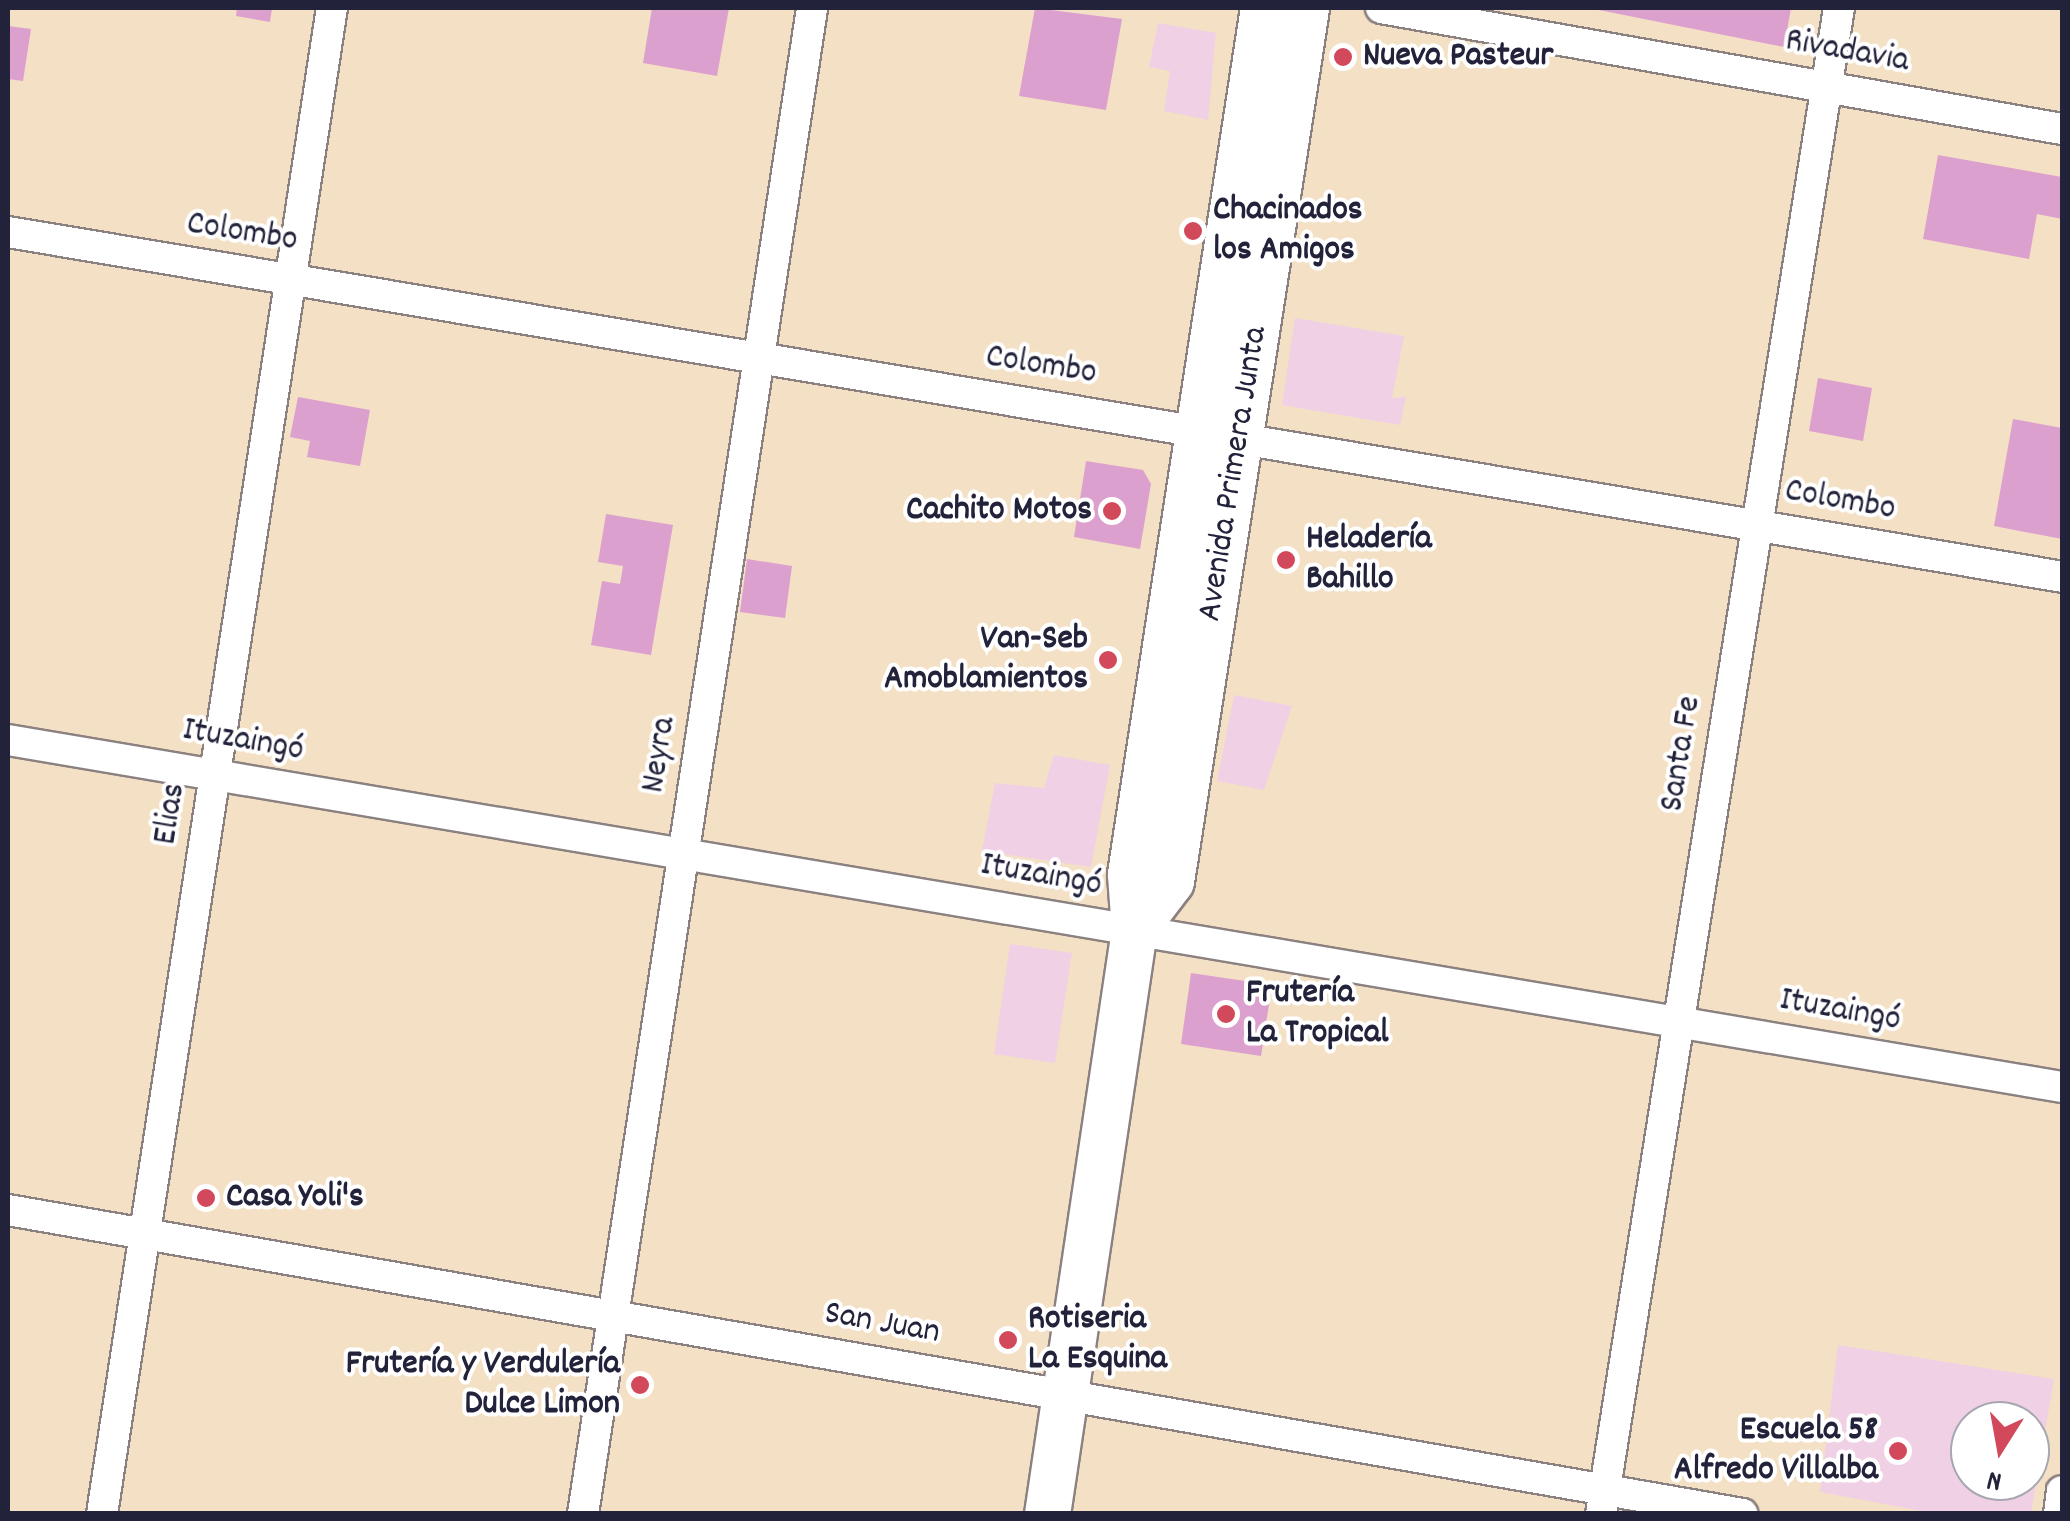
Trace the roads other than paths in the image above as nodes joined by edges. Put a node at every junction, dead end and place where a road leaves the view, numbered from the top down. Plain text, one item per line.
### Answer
1 (332, 8) edge
2 (812, 8) edge
3 (1263, 8) edge
4 (1306, 8) edge
5 (1381, 8) edge
6 (1840, 8) edge
7 (1827, 87) junction
8 (2062, 129) edge
9 (8, 232) edge
10 (290, 279) junction
11 (758, 357) junction
12 (1219, 433) junction
13 (1756, 525) junction
14 (2062, 577) edge
15 (8, 740) edge
16 (214, 775) junction
17 (683, 854) junction
18 (1134, 930) junction
19 (1677, 1022) junction
20 (2062, 1087) edge
21 (8, 1210) edge
22 (144, 1234) junction
23 (613, 1315) junction
24 (1065, 1394) junction
25 (2062, 1491) edge
26 (1604, 1500) edge
27 (102, 1514) edge
28 (583, 1514) edge
29 (1047, 1514) edge
30 (1744, 1514) edge
31 (2059, 1514) edge

1 - 10 street, Elias
2 - 11 street, Neyra
3 - 12 main road, Avenida Primera Junta
4 - 12 main road, Avenida Primera Junta
5 - 7 street, Rivadavia
6 - 7 street, Santa Fe
7 - 8 street, Rivadavia
7 - 13 street, Santa Fe
9 - 10 street, Colombo
10 - 11 street, Colombo
10 - 16 street, Elias
11 - 12 street, Colombo
11 - 17 street, Neyra
12 - 13 street, Colombo
12 - 18 main road, Avenida Primera Junta
13 - 14 street, Colombo
13 - 19 street, Santa Fe
15 - 16 street, Ituzaingó
16 - 17 street, Ituzaingó
16 - 22 street, Elias
17 - 18 street, Ituzaingó
17 - 23 street, Neyra
18 - 19 street, Ituzaingó
18 - 24 main road, Avenida Primera Junta
19 - 20 street, Ituzaingó
19 - 26 street, Santa Fe
21 - 22 street, San Juan
22 - 23 street, San Juan
22 - 27 street, Elias
23 - 24 street, San Juan
23 - 28 street, Neyra
24 - 26 street, San Juan
24 - 29 main road, Avenida Primera Junta
25 - 31 street
26 - 30 street, San Juan

